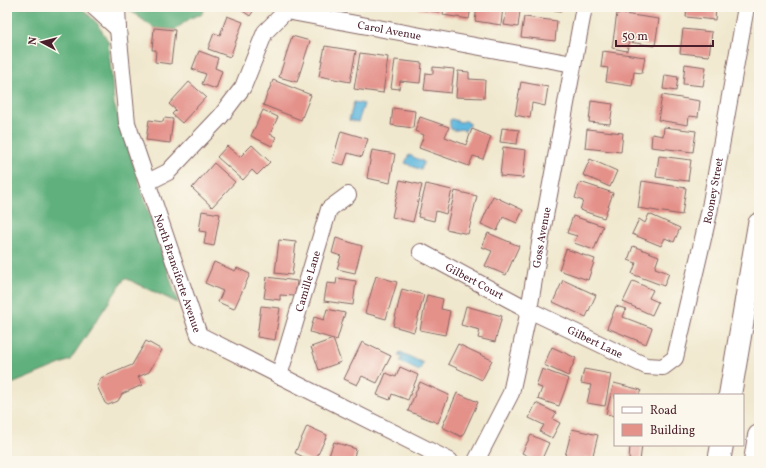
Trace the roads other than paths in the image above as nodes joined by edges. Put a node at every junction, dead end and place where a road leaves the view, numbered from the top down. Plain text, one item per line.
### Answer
1 (94, 7) edge
2 (117, 7) edge
3 (584, 7) edge
4 (746, 7) edge
5 (118, 29) junction
6 (573, 64) junction
7 (148, 182) junction
8 (348, 195) dead end
9 (759, 224) edge
10 (421, 252) dead end
11 (529, 310) junction
12 (663, 367) joint
13 (279, 376) junction
14 (730, 394) edge
15 (759, 436) edge
16 (722, 446) edge
17 (450, 461) edge
18 (476, 461) edge
19 (719, 461) edge
20 (755, 461) edge

1 - 5 street
2 - 5 street, North Branciforte Avenue
3 - 6 street, Goss Avenue
4 - 12 street, Rooney Street
5 - 7 street, North Branciforte Avenue
6 - 7 street, Carol Avenue
6 - 11 street, Goss Avenue
7 - 13 street, North Branciforte Avenue
8 - 13 street, Camille Lane
9 - 14 highway
10 - 11 street, Gilbert Court
11 - 12 street, Gilbert Lane
11 - 18 street, Goss Avenue
13 - 17 street, North Branciforte Avenue
15 - 20 highway
16 - 19 highway

